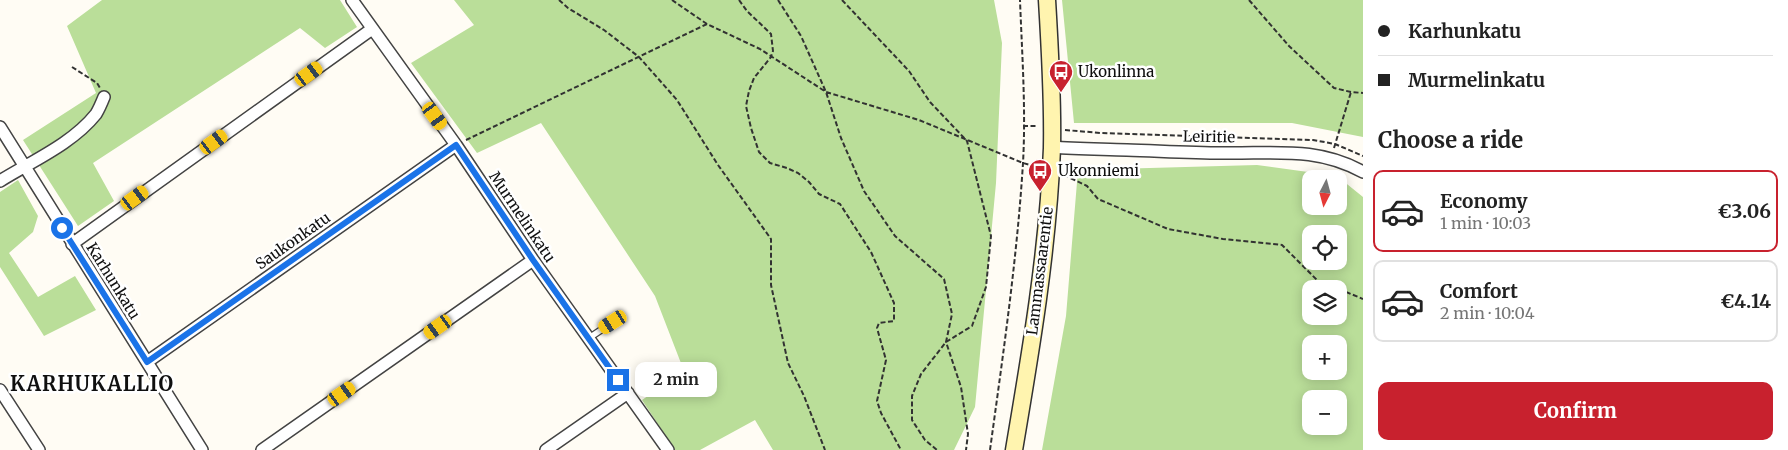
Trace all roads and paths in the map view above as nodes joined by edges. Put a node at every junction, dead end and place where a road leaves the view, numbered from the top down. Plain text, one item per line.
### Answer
1 (352, 0) edge
2 (559, 0) edge
3 (672, 0) edge
4 (739, 0) edge
5 (778, 0) edge
6 (842, 0) edge
7 (1020, 0) edge
8 (1047, 0) edge
9 (1249, 0) edge
10 (706, 24) junction
11 (372, 29) junction
12 (639, 57) junction
13 (771, 57) junction
14 (72, 68) dead end
15 (826, 92) junction
16 (1351, 92) junction
17 (1363, 93) edge
18 (104, 97) joint
19 (1023, 126) junction
20 (0, 127) edge
21 (1052, 128) junction
22 (967, 141) junction
23 (1335, 144) junction
24 (456, 145) junction
25 (1052, 147) junction
26 (1363, 156) edge
27 (1331, 158) junction
28 (1022, 163) junction
29 (24, 166) junction
30 (1050, 171) junction
31 (1363, 172) edge
32 (0, 180) edge
33 (72, 244) junction
34 (533, 260) junction
35 (1317, 280) edge
36 (1347, 293) edge
37 (1363, 299) edge
38 (613, 322) dead end
39 (589, 338) junction
40 (946, 342) junction
41 (147, 362) junction
42 (0, 390) edge
43 (628, 393) junction
44 (39, 450) edge
45 (202, 450) edge
46 (262, 450) edge
47 (546, 450) edge
48 (668, 450) edge
49 (825, 450) edge
50 (901, 450) edge
51 (936, 450) edge
52 (966, 450) edge
53 (990, 450) edge
54 (1014, 450) edge

1 - 11 street, Murmelinkatu
2 - 12 path
3 - 10 path
4 - 13 path
5 - 15 path
6 - 22 path
7 - 19 path
8 - 21 street, Lammassaarentie
9 - 16 path
10 - 12 path
10 - 13 path
11 - 24 street, Murmelinkatu
11 - 33 street
12 - 24 path
12 - 49 path
13 - 15 path
13 - 50 path
14 - 18 path
15 - 22 path
15 - 40 path
16 - 17 path
16 - 23 path
18 - 29 street
19 - 21 path
19 - 28 path
20 - 29 street, Karhunkatu
21 - 23 path
21 - 25 street, Lammassaarentie
22 - 28 path
22 - 40 path
23 - 26 path
23 - 27 path
24 - 34 street, Murmelinkatu
24 - 41 street, Saukonkatu
25 - 27 street, Leiritie
25 - 30 street, Lammassaarentie
27 - 31 street, Leiritie
28 - 30 path
28 - 53 path
29 - 32 street
29 - 33 street, Karhunkatu
30 - 35 path
30 - 54 street, Lammassaarentie
33 - 41 street, Karhunkatu
34 - 39 street, Murmelinkatu
34 - 46 street
36 - 37 path
38 - 39 lane
39 - 43 street, Murmelinkatu
40 - 51 path
40 - 52 path
41 - 45 street, Karhunkatu
42 - 44 street
43 - 47 street
43 - 48 street, Murmelinkatu

